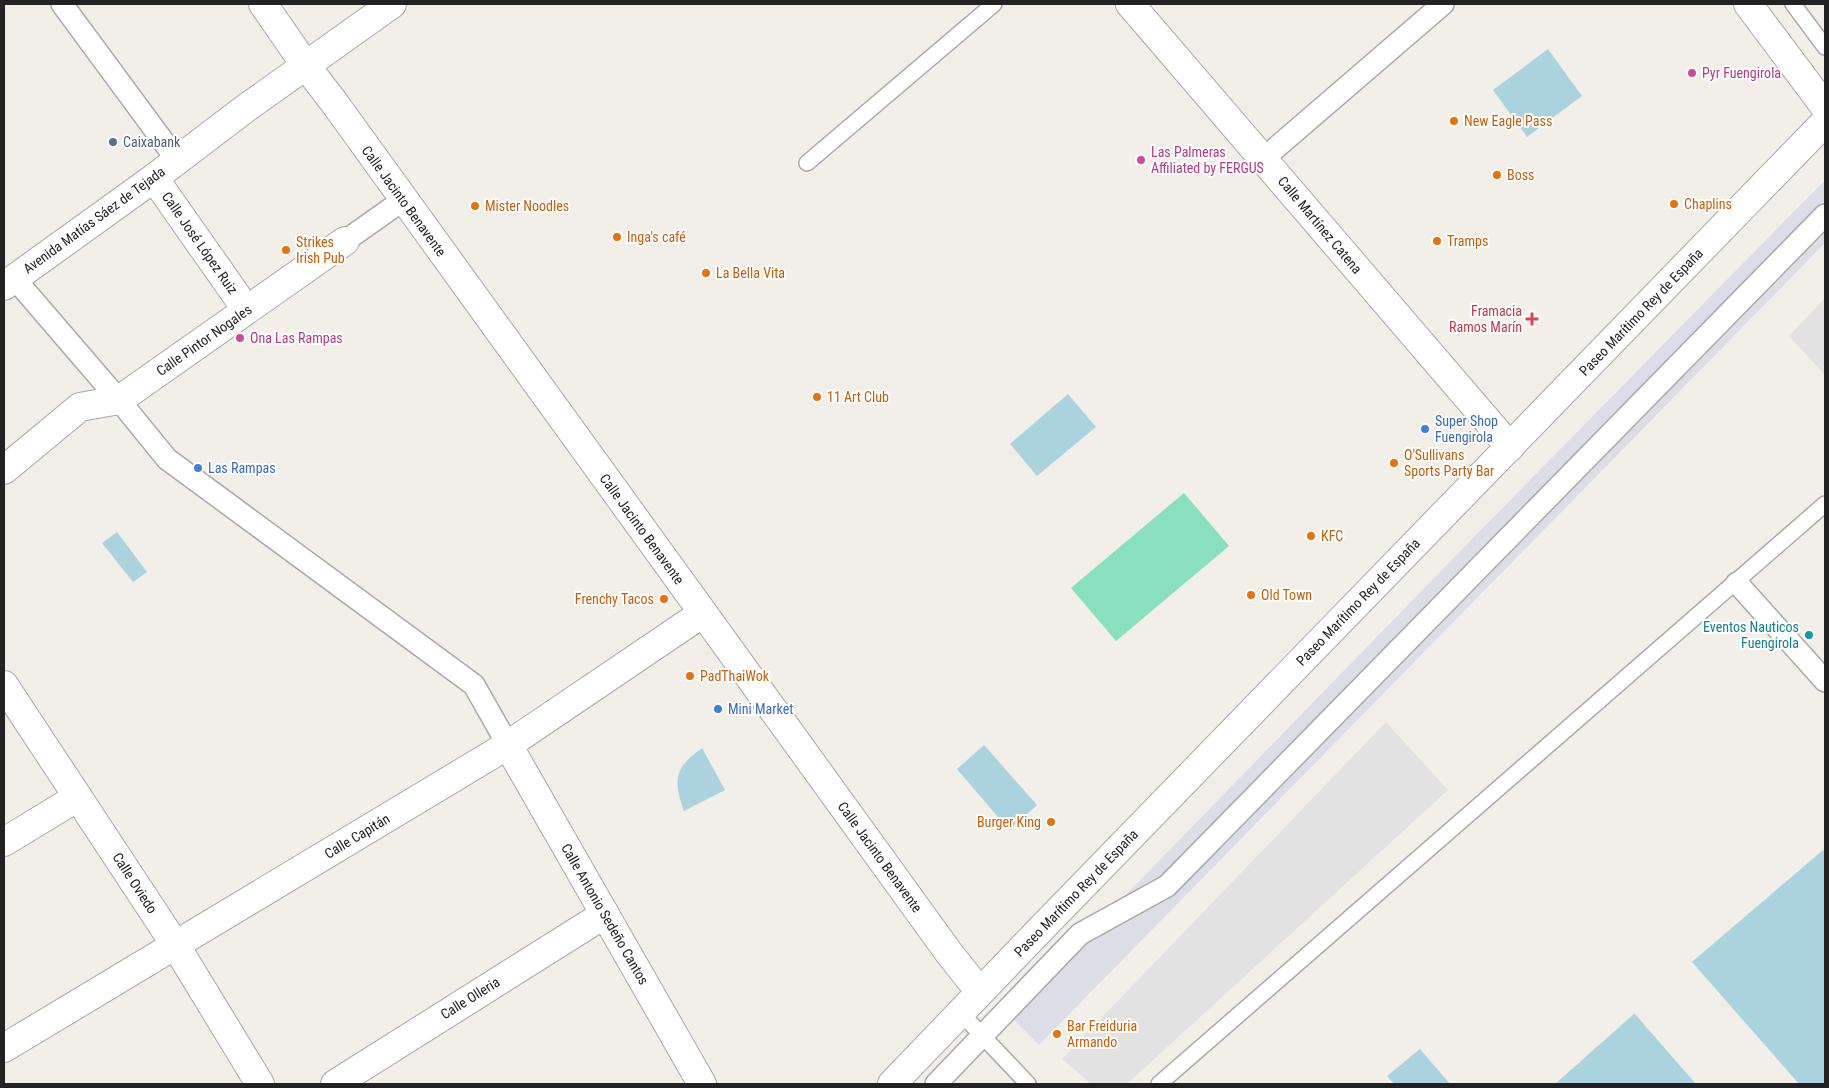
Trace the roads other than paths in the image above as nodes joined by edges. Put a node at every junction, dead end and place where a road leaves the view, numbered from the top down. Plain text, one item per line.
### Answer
1 (62, 4) edge
2 (263, 4) edge
3 (392, 4) edge
4 (994, 4) edge
5 (1130, 4) edge
6 (1443, 4) edge
7 (1748, 4) edge
8 (1793, 4) edge
9 (1825, 47) edge
10 (306, 66) junction
11 (1825, 106) edge
12 (1825, 122) edge
13 (1263, 159) junction
14 (177, 160) junction
15 (806, 163) dead end
16 (154, 178) junction
17 (403, 200) junction
18 (1825, 215) edge
19 (345, 241) joint
20 (9, 282) edge
21 (246, 309) junction
22 (120, 400) junction
23 (1510, 447) junction
24 (4, 470) edge
25 (1825, 504) edge
26 (1737, 582) junction
27 (703, 613) junction
28 (1825, 681) edge
29 (4, 686) edge
30 (508, 745) junction
31 (78, 797) junction
32 (4, 842) edge
33 (605, 914) junction
34 (176, 946) junction
35 (980, 992) junction
36 (960, 1012) junction
37 (983, 1036) junction
38 (4, 1048) edge
39 (260, 1084) edge
40 (335, 1084) edge
41 (702, 1084) edge
42 (892, 1084) edge
43 (936, 1084) edge
44 (1028, 1084) edge
45 (1159, 1084) edge

1 - 14 street
2 - 10 street, Calle Jacinto Benavente
3 - 10 street, Avenida Matías Sáez de Tejada
4 - 15 lane
5 - 13 street, Calle Martínez Catena
6 - 13 street
7 - 11 street
8 - 9 lane
10 - 14 street, Avenida Matías Sáez de Tejada
10 - 17 street, Calle Jacinto Benavente
12 - 23 street, Paseo Marítimo Rey de España
13 - 23 street, Calle Martínez Catena
14 - 16 street, Avenida Matías Sáez de Tejada
16 - 20 street, Avenida Matías Sáez de Tejada
16 - 21 street, Calle José López Ruiz
17 - 19 street, Calle Pintor Nogales
17 - 27 street, Calle Jacinto Benavente
18 - 37 street
19 - 21 street, Calle Pintor Nogales
20 - 22 street
21 - 22 street, Calle Pintor Nogales
22 - 24 street, Calle Pintor Nogales
22 - 30 street
23 - 35 street, Paseo Marítimo Rey de España
25 - 26 lane
26 - 28 street
26 - 45 lane
27 - 30 street, Calle Capitán
27 - 35 street, Calle Jacinto Benavente
29 - 31 street, Calle Oviedo
30 - 33 street, Calle Antonio Sedeño Cantos
30 - 34 street, Calle Capitán
31 - 32 street
31 - 34 street, Calle Oviedo
33 - 40 street, Calle Olleria
33 - 41 street, Calle Antonio Sedeño Cantos
34 - 38 street, Calle Capitán
34 - 39 street, Calle Oviedo
35 - 36 street, Paseo Marítimo Rey de España
36 - 37 lane
36 - 42 street, Paseo Marítimo Rey de España
37 - 43 street
37 - 44 lane

